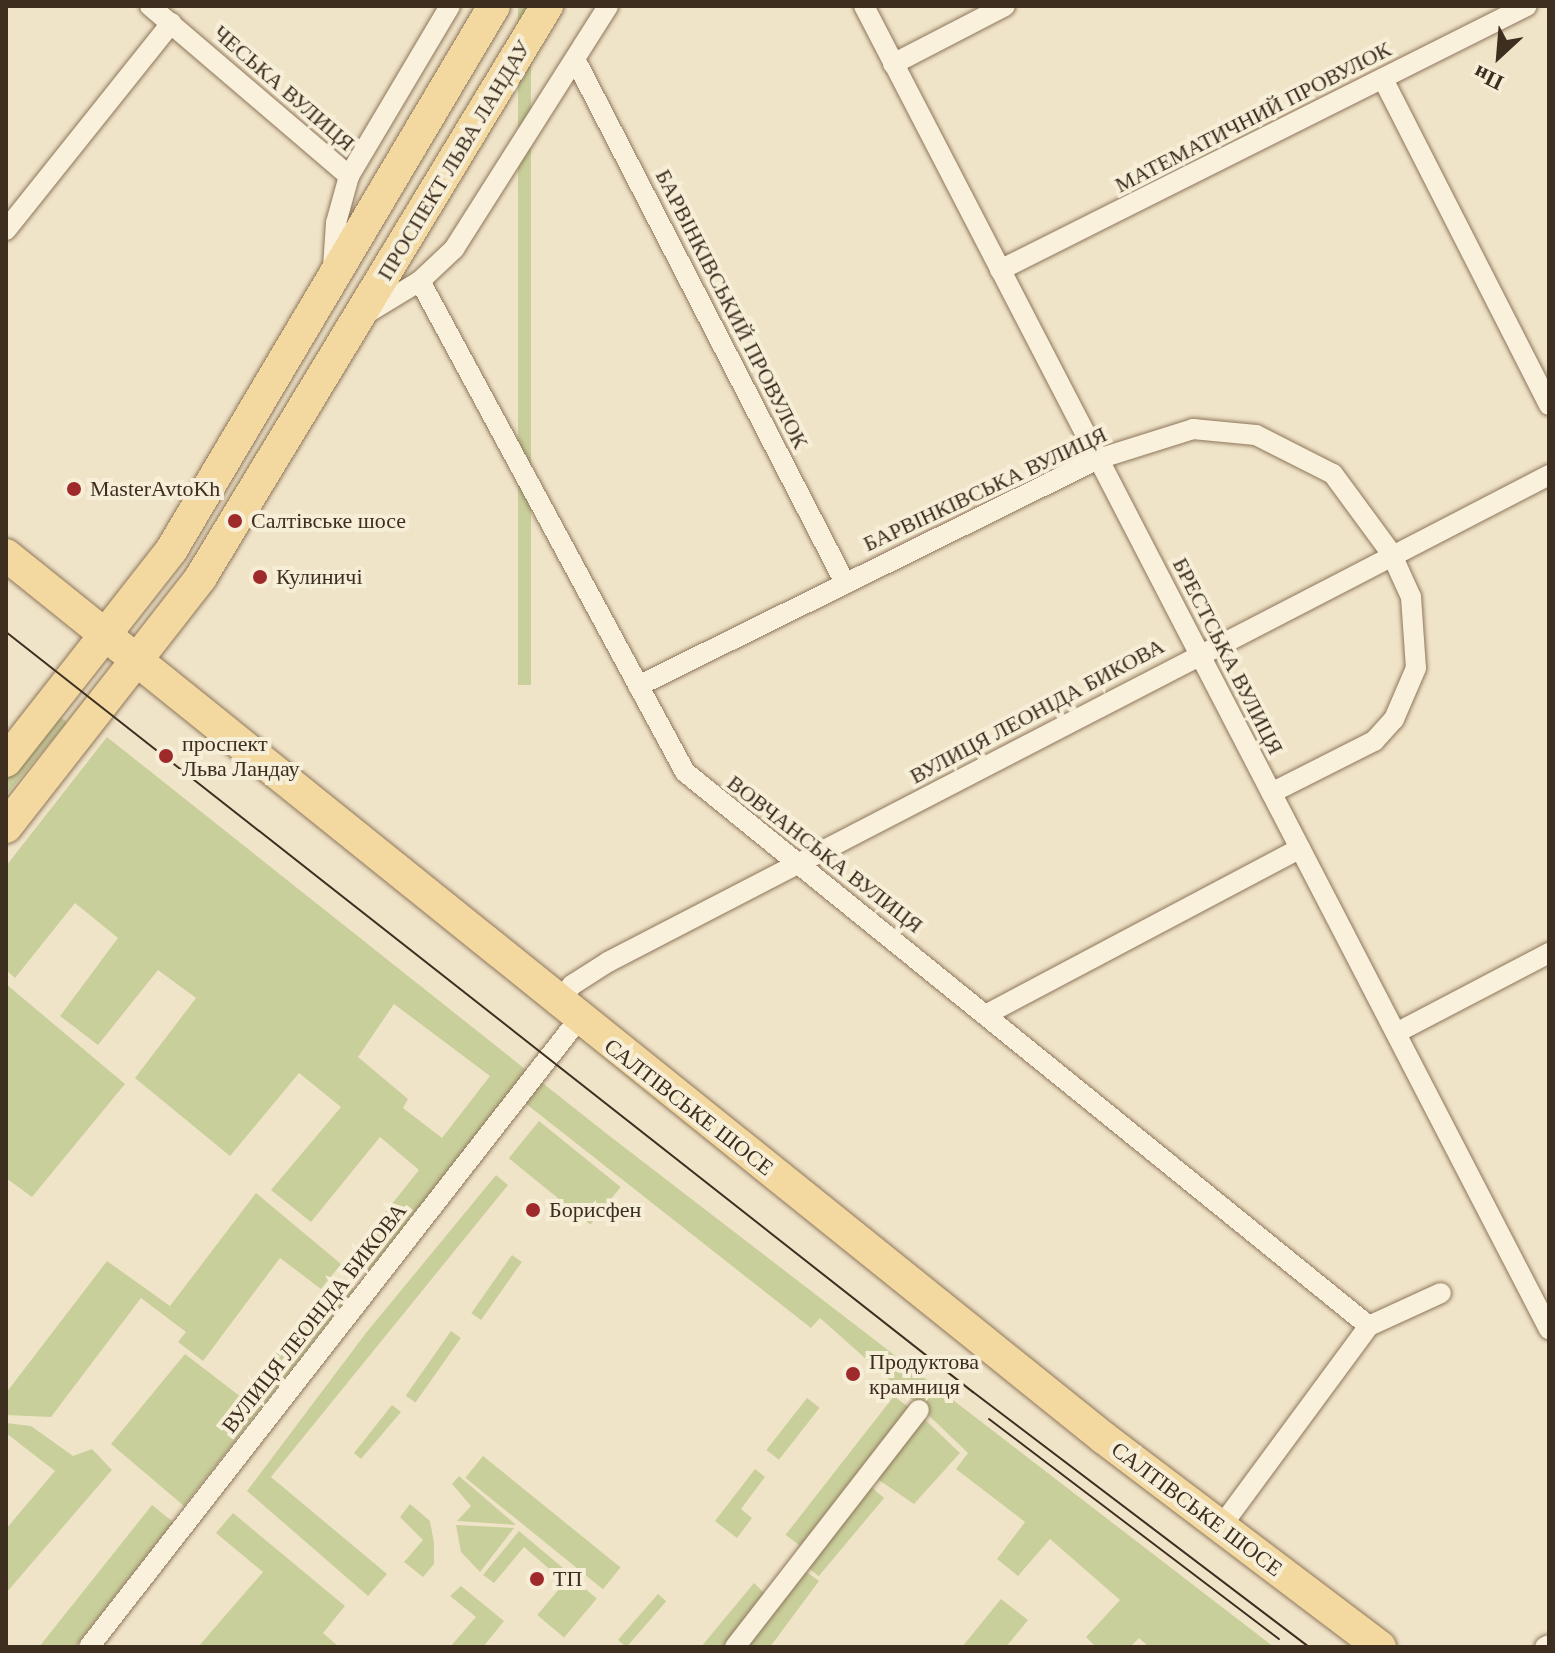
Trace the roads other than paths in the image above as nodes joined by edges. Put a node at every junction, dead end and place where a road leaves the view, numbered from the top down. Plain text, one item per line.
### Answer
1 (150, 6) edge
2 (450, 6) edge
3 (494, 6) edge
4 (547, 6) edge
5 (608, 6) edge
6 (864, 6) edge
7 (1005, 6) edge
8 (1527, 6) edge
9 (171, 23) junction
10 (576, 61) junction
11 (893, 64) junction
12 (1383, 79) junction
13 (349, 176) junction
14 (6, 230) edge
15 (1000, 270) junction
16 (333, 271) junction
17 (420, 281) junction
18 (359, 318) junction
19 (1549, 405) edge
20 (1098, 459) junction
21 (1549, 475) edge
22 (1391, 553) junction
23 (6, 555) edge
24 (844, 581) junction
25 (106, 636) junction
26 (1201, 653) junction
27 (138, 662) junction
28 (638, 686) junction
29 (6, 761) edge
30 (1271, 793) junction
31 (6, 827) edge
32 (1300, 848) junction
33 (796, 864) junction
34 (1549, 953) edge
35 (568, 1012) junction
36 (989, 1013) junction
37 (1396, 1033) junction
38 (1441, 1293) dead end
39 (1369, 1326) junction
40 (1549, 1329) edge
41 (919, 1410) dead end
42 (1220, 1528) junction
43 (89, 1647) edge
44 (735, 1647) edge
45 (1380, 1647) edge

1 - 9 street, ЧЕСЬКА ВУЛИЦЯ
2 - 13 street
3 - 16 main road, ПРОСПЕКТ ЛЬВА ЛАНДАУ
4 - 18 main road, ПРОСПЕКТ ЛЬВА ЛАНДАУ
5 - 10 street
6 - 11 street, БРЕСТСЬКА ВУЛИЦЯ
7 - 11 street
8 - 12 street, МАТЕМАТИЧНИЙ ПРОВУЛОК
9 - 13 street, ЧЕСЬКА ВУЛИЦЯ
9 - 14 street
10 - 17 street
10 - 24 street, БАРВІНКІВСЬКИЙ ПРОВУЛОК
11 - 15 street, БРЕСТСЬКА ВУЛИЦЯ
12 - 15 street, МАТЕМАТИЧНИЙ ПРОВУЛОК
12 - 19 street
13 - 16 street
15 - 20 street, БРЕСТСЬКА ВУЛИЦЯ
16 - 25 main road, ПРОСПЕКТ ЛЬВА ЛАНДАУ
17 - 18 street
17 - 28 street, ВОВЧАНСЬКА ВУЛИЦЯ
18 - 27 main road, ПРОСПЕКТ ЛЬВА ЛАНДАУ
20 - 22 street, БАРВІНКІВСЬКА ВУЛИЦЯ
20 - 24 street, БАРВІНКІВСЬКА ВУЛИЦЯ
20 - 26 street, БРЕСТСЬКА ВУЛИЦЯ
21 - 22 street, ВУЛИЦЯ ЛЕОНІДА БИКОВА
22 - 26 street, ВУЛИЦЯ ЛЕОНІДА БИКОВА
22 - 30 street, БАРВІНКІВСЬКА ВУЛИЦЯ
23 - 25 main road, САЛТІВСЬКЕ ШОСЕ
24 - 28 street, БАРВІНКІВСЬКА ВУЛИЦЯ
25 - 27 main road, САЛТІВСЬКЕ ШОСЕ
25 - 29 main road, ПРОСПЕКТ ЛЬВА ЛАНДАУ
26 - 30 street, БРЕСТСЬКА ВУЛИЦЯ
26 - 33 street, ВУЛИЦЯ ЛЕОНІДА БИКОВА
27 - 31 main road, ПРОСПЕКТ ЛЬВА ЛАНДАУ
27 - 35 main road, САЛТІВСЬКЕ ШОСЕ
28 - 33 street, ВОВЧАНСЬКА ВУЛИЦЯ
30 - 32 street, БРЕСТСЬКА ВУЛИЦЯ
32 - 36 street
32 - 37 street, БРЕСТСЬКА ВУЛИЦЯ
33 - 35 street, ВУЛИЦЯ ЛЕОНІДА БИКОВА
33 - 36 street, ВОВЧАНСЬКА ВУЛИЦЯ
34 - 37 street
35 - 42 main road, САЛТІВСЬКЕ ШОСЕ
35 - 43 street, ВУЛИЦЯ ЛЕОНІДА БИКОВА
36 - 39 street, ВОВЧАНСЬКА ВУЛИЦЯ
37 - 40 street, БРЕСТСЬКА ВУЛИЦЯ
38 - 39 street
39 - 42 street
41 - 44 street
42 - 45 main road, САЛТІВСЬКЕ ШОСЕ

